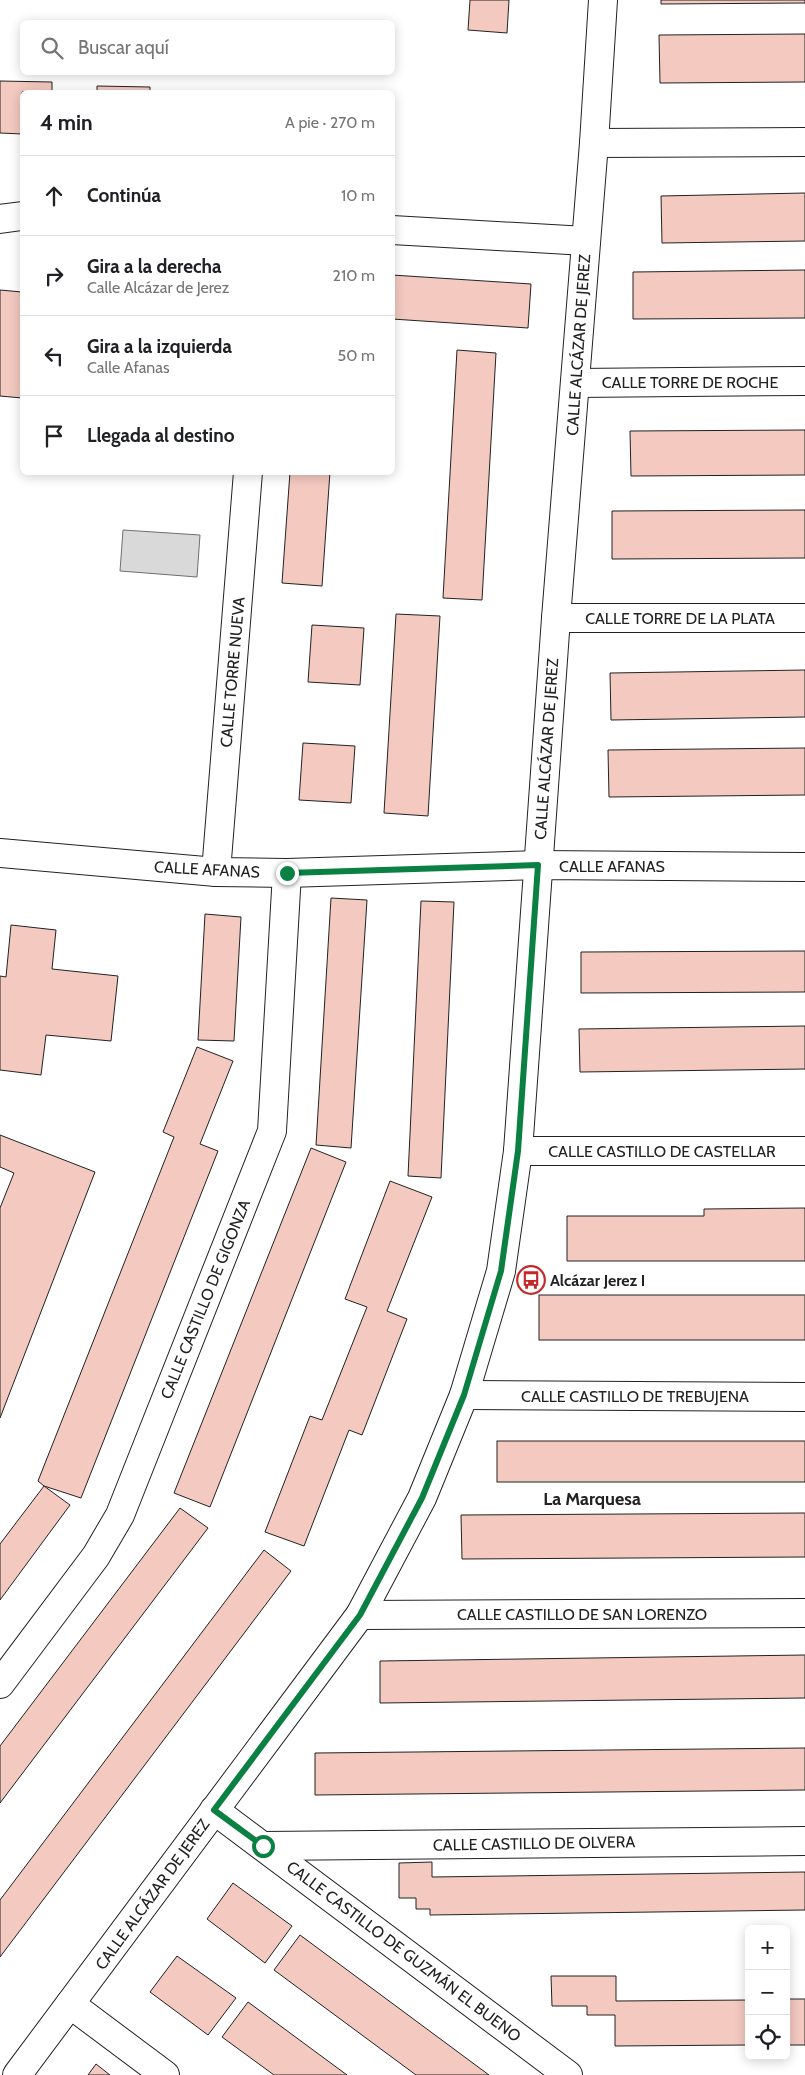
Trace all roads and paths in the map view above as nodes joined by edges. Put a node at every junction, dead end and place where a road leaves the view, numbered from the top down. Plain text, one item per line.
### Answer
1 (603, 0) edge
2 (805, 142) edge
3 (594, 143) junction
4 (20, 216) edge
5 (0, 219) edge
6 (395, 230) edge
7 (586, 241) junction
8 (805, 381) edge
9 (575, 383) junction
10 (248, 475) edge
11 (556, 618) junction
12 (805, 618) edge
13 (0, 853) edge
14 (538, 865) junction
15 (805, 867) edge
16 (216, 872) junction
17 (287, 873) junction
18 (518, 1151) junction
19 (805, 1151) edge
20 (464, 1395) junction
21 (805, 1397) edge
22 (805, 1613) edge
23 (360, 1615) junction
24 (0, 1684) edge
25 (214, 1810) junction
26 (805, 1841) edge
27 (263, 1846) junction
28 (70, 2004) junction
29 (17, 2075) edge
30 (165, 2075) edge
31 (568, 2075) edge

1 - 3 street, CALLE ALCÁZAR DE JEREZ
2 - 3 street
3 - 7 street, CALLE ALCÁZAR DE JEREZ
4 - 5 street
6 - 7 street
7 - 9 street, CALLE ALCÁZAR DE JEREZ
8 - 9 street, CALLE TORRE DE ROCHE
9 - 11 street, CALLE ALCÁZAR DE JEREZ
10 - 16 street, CALLE TORRE NUEVA
11 - 12 street, CALLE TORRE DE LA PLATA
11 - 14 street, CALLE ALCÁZAR DE JEREZ
13 - 16 street, CALLE AFANAS
14 - 15 street, CALLE AFANAS
14 - 17 street, CALLE AFANAS
14 - 18 street, CALLE ALCÁZAR DE JEREZ
16 - 17 street, CALLE AFANAS
17 - 24 street, CALLE CASTILLO DE GIGONZA
18 - 19 street, CALLE CASTILLO DE CASTELLAR
18 - 20 street, CALLE ALCÁZAR DE JEREZ
20 - 21 street, CALLE CASTILLO DE TREBUJENA
20 - 23 street, CALLE ALCÁZAR DE JEREZ
22 - 23 street, CALLE CASTILLO DE SAN LORENZO
23 - 25 street, CALLE ALCÁZAR DE JEREZ
25 - 27 street, CALLE CASTILLO DE GUZMÁN EL BUENO
25 - 28 street, CALLE ALCÁZAR DE JEREZ
26 - 27 street, CALLE CASTILLO DE OLVERA
27 - 31 street, CALLE CASTILLO DE GUZMÁN EL BUENO
28 - 29 street, CALLE ALCÁZAR DE JEREZ
28 - 30 street

